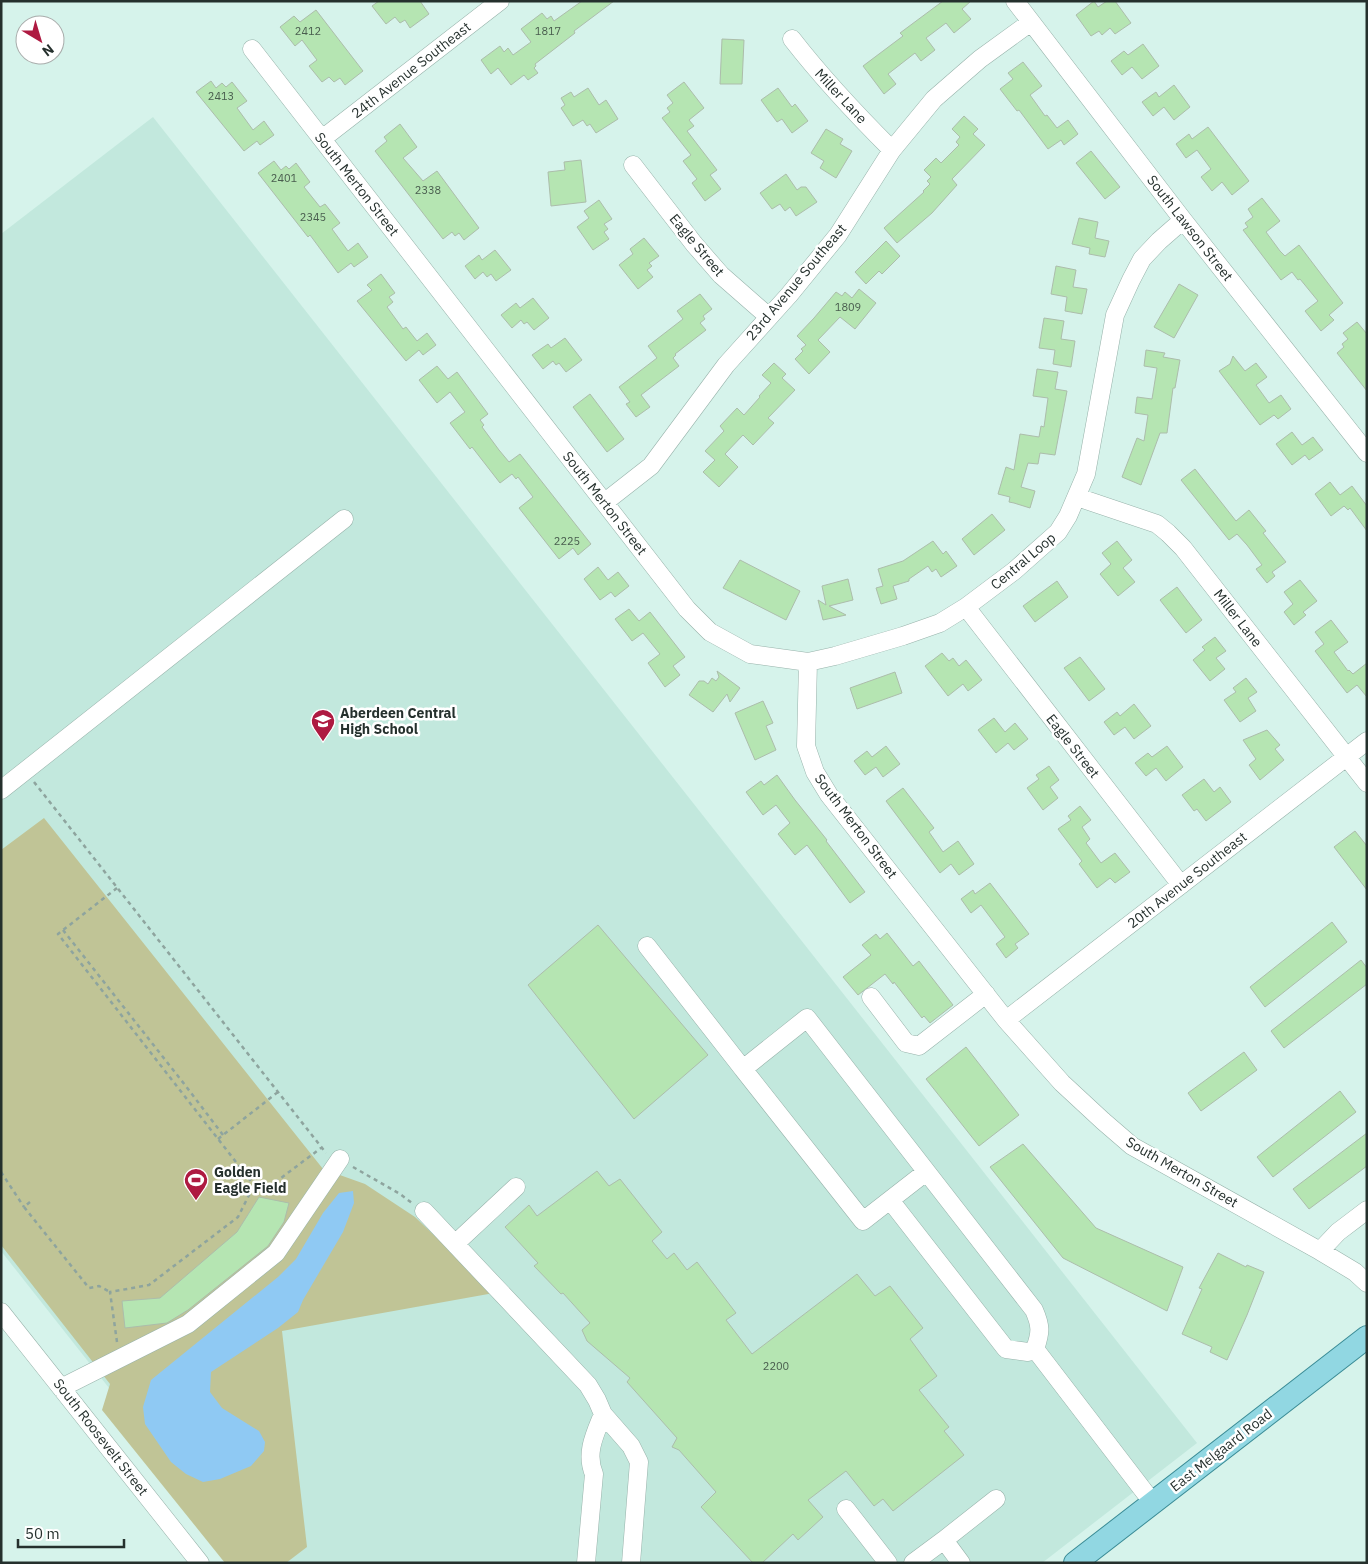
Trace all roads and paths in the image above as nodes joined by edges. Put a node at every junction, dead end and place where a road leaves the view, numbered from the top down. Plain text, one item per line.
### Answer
1 (500, 1) edge
2 (1015, 1) edge
3 (1031, 22) junction
4 (792, 39) dead end
5 (252, 48) dead end
6 (322, 139) junction
7 (892, 150) junction
8 (633, 165) dead end
9 (1183, 220) junction
10 (768, 317) junction
11 (1367, 453) edge
12 (1077, 497) junction
13 (604, 502) junction
14 (344, 520) dead end
15 (966, 607) junction
16 (808, 662) junction
17 (1367, 741) edge
18 (1346, 757) junction
19 (26, 771) junction
20 (1367, 783) edge
21 (1, 790) edge
22 (1181, 885) junction
23 (117, 888) junction
24 (63, 930) junction
25 (647, 946) dead end
26 (986, 994) junction
27 (871, 997) dead end
28 (1006, 1020) junction
29 (743, 1069) junction
30 (278, 1092) junction
31 (223, 1135) junction
32 (218, 1139) junction
33 (321, 1148) junction
34 (340, 1160) junction
35 (1, 1172) edge
36 (926, 1172) junction
37 (254, 1185) junction
38 (516, 1187) dead end
39 (890, 1200) junction
40 (30, 1202) dead end
41 (24, 1207) junction
42 (1367, 1210) edge
43 (424, 1211) joint
44 (456, 1243) junction
45 (1320, 1251) junction
46 (1367, 1283) edge
47 (110, 1292) junction
48 (1, 1312) edge
49 (1367, 1337) edge
50 (1035, 1349) junction
51 (119, 1358) junction
52 (61, 1388) junction
53 (603, 1414) junction
54 (996, 1499) dead end
55 (1153, 1503) junction
56 (846, 1509) dead end
57 (944, 1540) junction
58 (200, 1563) edge
59 (586, 1563) edge
60 (631, 1563) edge
61 (888, 1563) edge
62 (913, 1563) edge
63 (961, 1563) edge
64 (1075, 1563) edge

1 - 6 street, 24th Avenue Southeast
2 - 3 street, South Lawson Street
3 - 7 street, 23rd Avenue Southeast
3 - 9 street, South Lawson Street
4 - 7 street, Miller Lane
5 - 6 street, South Merton Street
6 - 13 street, South Merton Street
7 - 10 street, 23rd Avenue Southeast
8 - 10 street, Eagle Street
9 - 11 street, South Lawson Street
9 - 12 street, Central Loop
10 - 13 street, 23rd Avenue Southeast
12 - 15 street, Central Loop
12 - 18 street, Miller Lane
13 - 16 street, South Merton Street
14 - 19 street
15 - 16 street, Central Loop
15 - 22 street, Eagle Street
16 - 26 street, South Merton Street
17 - 18 street, 20th Avenue Southeast
18 - 20 street, Miller Lane
18 - 22 street, 20th Avenue Southeast
19 - 21 street
19 - 23 path
22 - 28 street, 20th Avenue Southeast
23 - 24 path
23 - 30 path
24 - 31 path
24 - 32 path
25 - 29 street
26 - 27 street
26 - 28 street, South Merton Street
28 - 45 street, South Merton Street
29 - 36 street
29 - 39 street
30 - 31 path
30 - 33 path
31 - 32 path
32 - 37 path
33 - 34 path
33 - 37 path
34 - 43 path
34 - 51 street
35 - 41 path
36 - 39 street
36 - 50 street
37 - 47 path
38 - 44 street
39 - 50 street
40 - 41 path
41 - 47 path
42 - 45 street
43 - 44 street
44 - 53 street
45 - 46 street, South Merton Street
47 - 51 path
48 - 52 street, South Roosevelt Street
49 - 55 main road, East Melgaard Road
50 - 55 street
51 - 52 street
52 - 58 street, South Roosevelt Street
53 - 59 street
53 - 60 street
54 - 57 street
55 - 64 main road, East Melgaard Road
56 - 61 street
57 - 62 street
57 - 63 street

